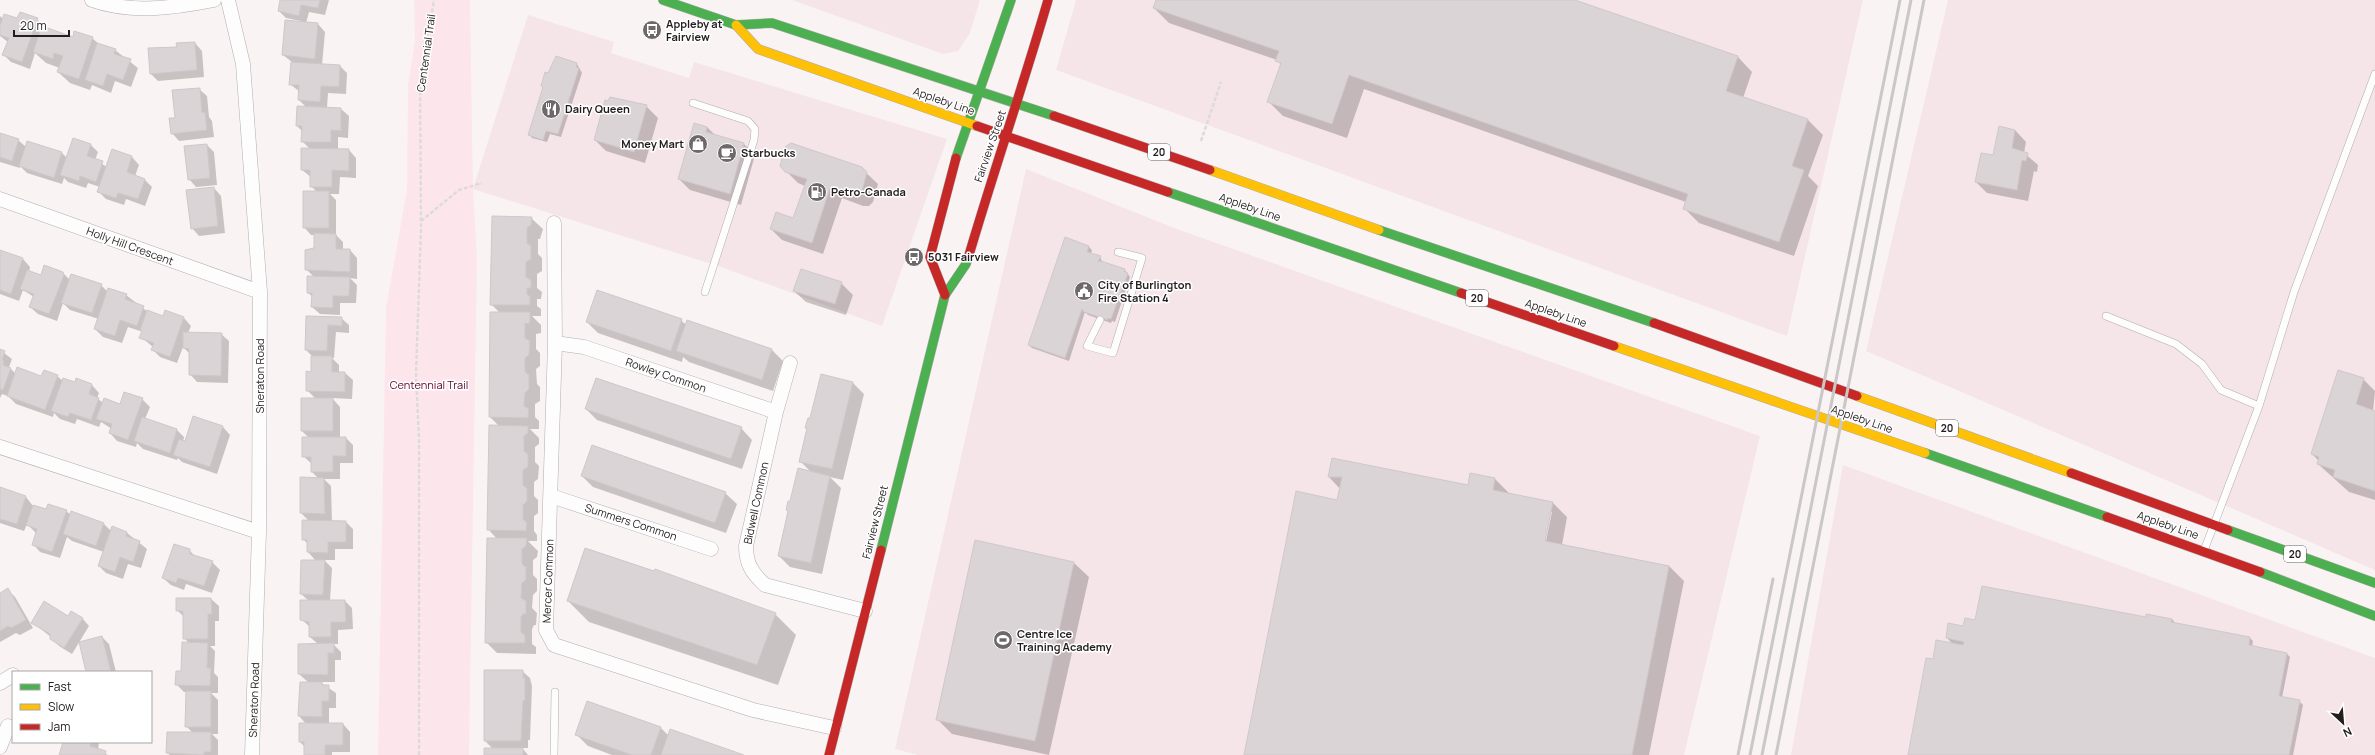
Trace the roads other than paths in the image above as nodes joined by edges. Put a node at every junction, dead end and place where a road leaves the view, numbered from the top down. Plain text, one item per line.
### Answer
1 (92, 0) edge
2 (214, 0) edge
3 (228, 0) edge
4 (663, 0) edge
5 (1010, 0) edge
6 (1048, 0) edge
7 (736, 25) junction
8 (2375, 74) edge
9 (980, 90) junction
10 (693, 103) dead end
11 (1018, 103) junction
12 (968, 123) junction
13 (1006, 135) junction
14 (0, 199) edge
15 (554, 223) dead end
16 (1118, 252) dead end
17 (260, 292) junction
18 (705, 292) dead end
19 (945, 295) junction
20 (2106, 316) dead end
21 (1100, 320) dead end
22 (555, 343) junction
23 (790, 363) dead end
24 (2259, 406) junction
25 (776, 412) junction
26 (0, 447) edge
27 (551, 496) junction
28 (2214, 524) junction
29 (259, 532) junction
30 (711, 548) dead end
31 (2204, 550) junction
32 (2375, 583) edge
33 (865, 612) junction
34 (2375, 616) edge
35 (12, 676) edge
36 (0, 683) edge
37 (555, 692) dead end
38 (7, 725) edge
39 (834, 728) junction
40 (0, 746) edge
41 (252, 755) edge
42 (554, 755) edge
43 (829, 755) edge

1 - 2 street
3 - 17 street, Sheraton Road
4 - 7 main road, Appleby Line
5 - 9 main road
6 - 11 main road, Fairview Street
7 - 9 main road, Appleby Line
7 - 12 main road, Appleby Line
8 - 24 lane
9 - 11 main road, Appleby Line / 20
9 - 12 main road
10 - 18 lane
11 - 13 main road, Fairview Street
11 - 28 main road, Appleby Line / 20
12 - 13 main road, Appleby Line / 20
12 - 19 main road
13 - 19 main road, Fairview Street
13 - 31 main road, Appleby Line / 20
14 - 17 street, Holly Hill Crescent
15 - 22 street, Mercer Common
16 - 21 lane
17 - 29 street, Sheraton Road
19 - 33 main road, Fairview Street
20 - 24 lane
22 - 25 street, Rowley Common
22 - 27 street, Mercer Common
23 - 25 street, Bidwell Common
24 - 28 lane
25 - 33 street, Bidwell Common
26 - 29 street
27 - 30 street, Summers Common
27 - 39 street, Mercer Common
28 - 31 lane
28 - 32 main road, Appleby Line / 20
29 - 41 street, Sheraton Road
31 - 34 main road, Appleby Line / 20
33 - 39 main road, Fairview Street
35 - 36 street
37 - 42 lane
38 - 40 street
39 - 43 main road, Fairview Street

